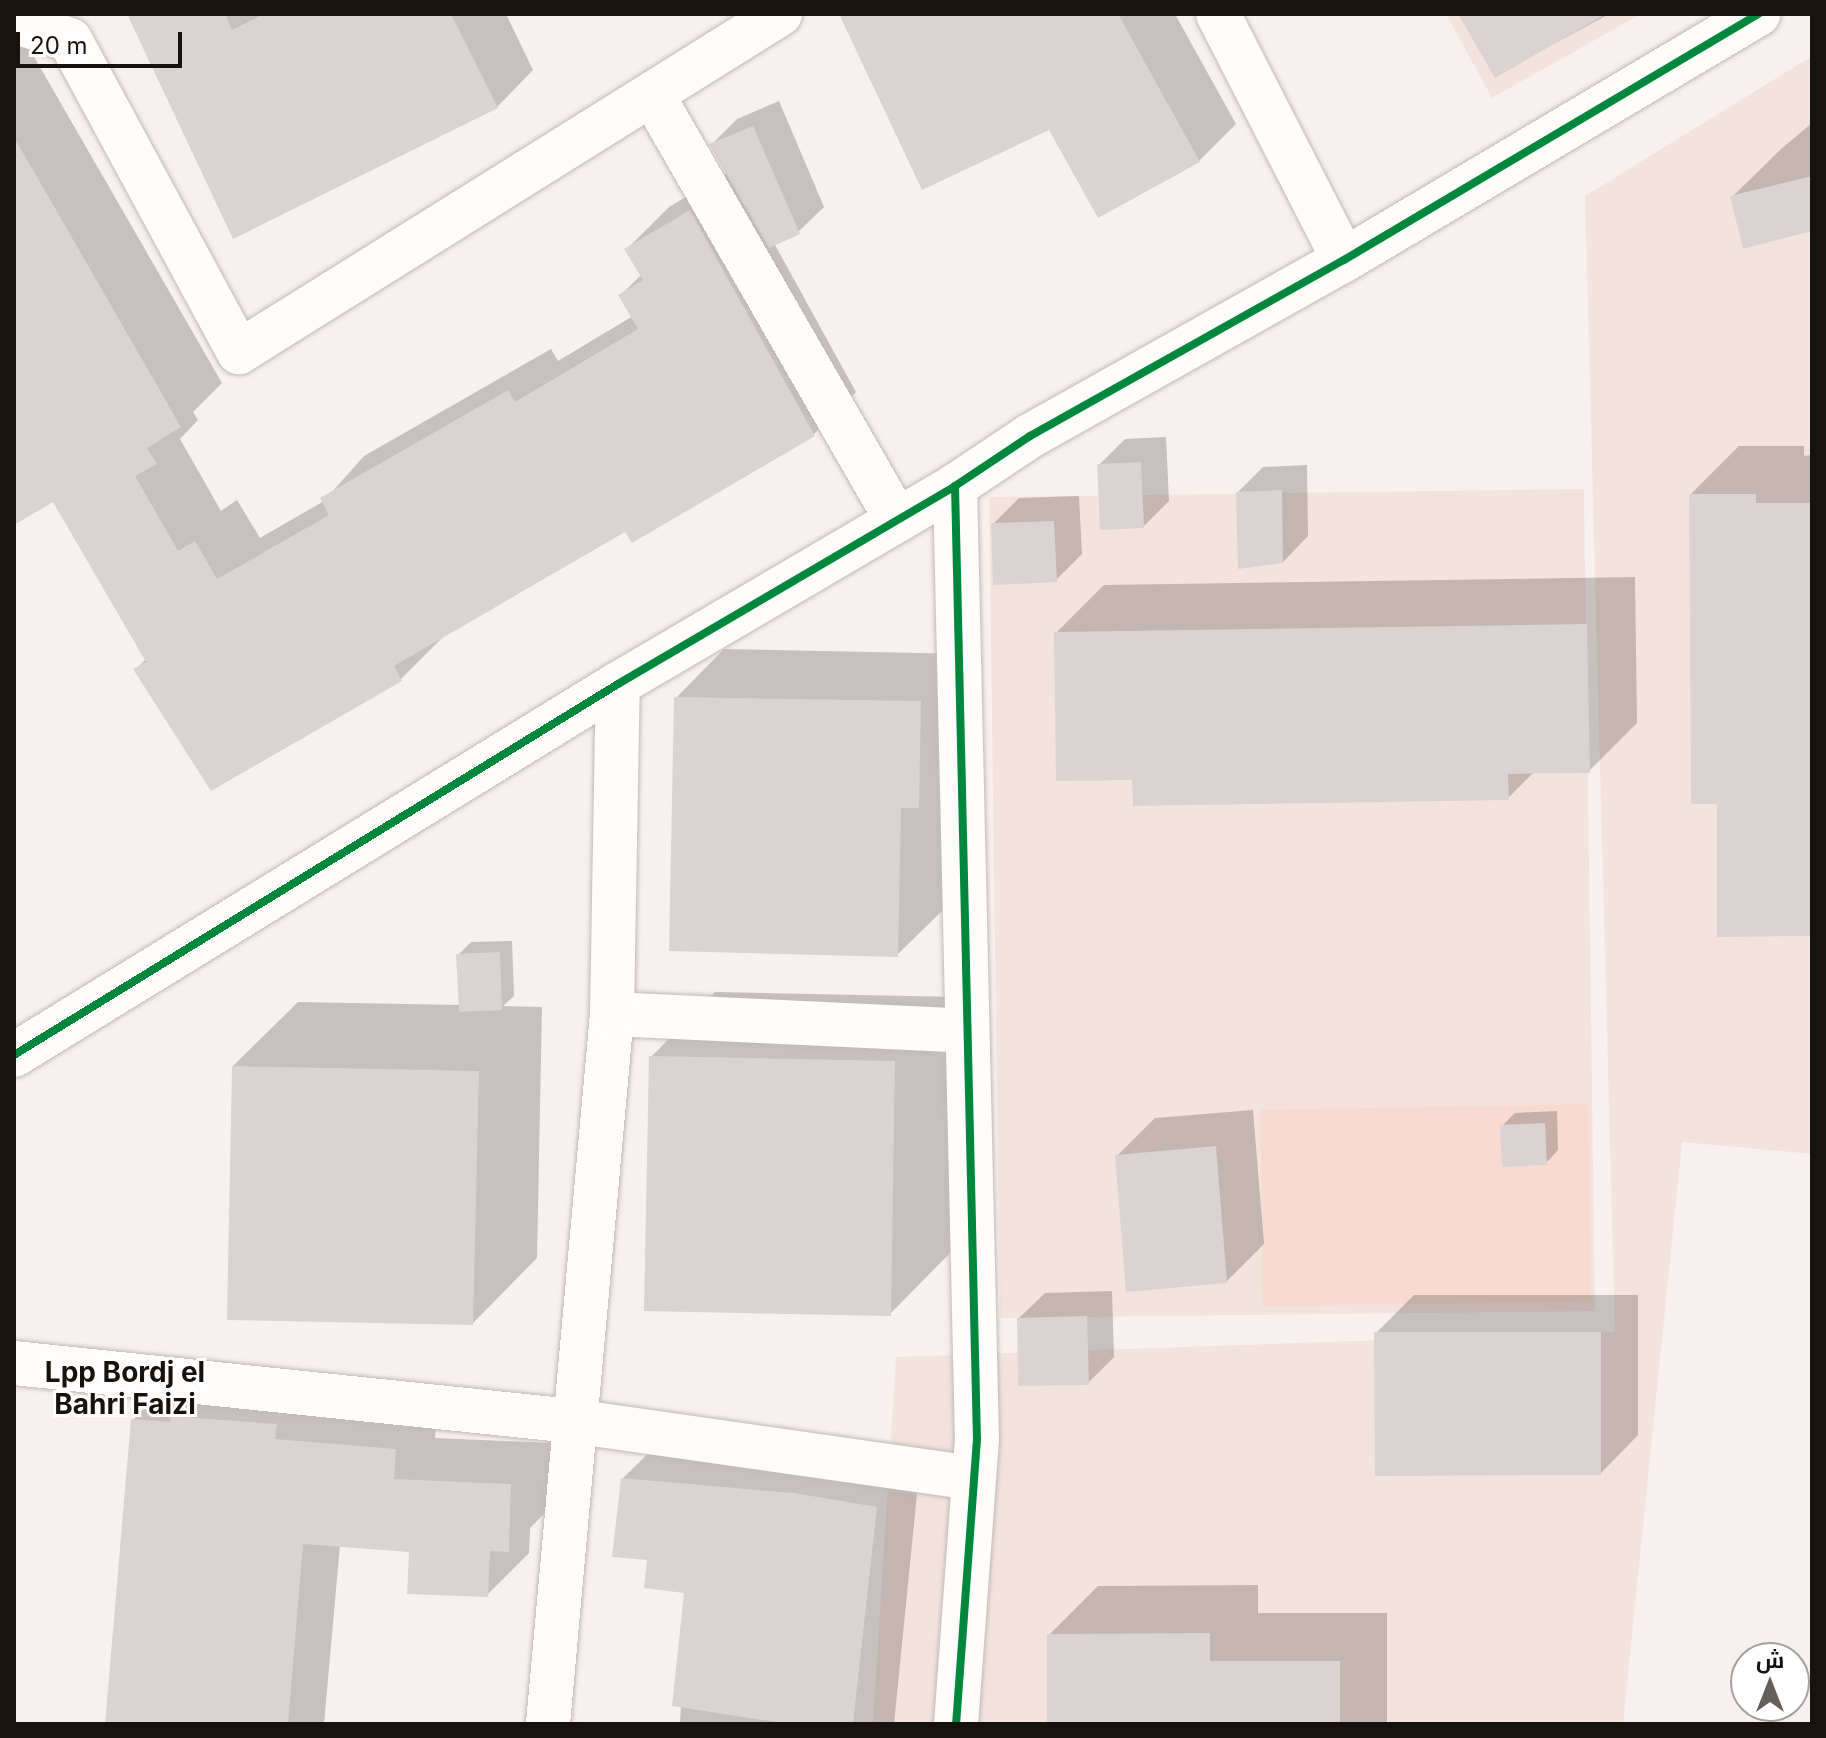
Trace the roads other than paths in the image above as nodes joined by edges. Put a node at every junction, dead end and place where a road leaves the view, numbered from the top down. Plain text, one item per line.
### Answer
1 (780, 14) edge
2 (1218, 14) edge
3 (1759, 14) edge
4 (14, 21) edge
5 (653, 96) junction
6 (1344, 260) junction
7 (955, 486) junction
8 (896, 519) junction
9 (618, 684) junction
10 (612, 1014) junction
11 (967, 1031) junction
12 (14, 1055) edge
13 (14, 1363) edge
14 (572, 1421) junction
15 (974, 1478) junction
16 (548, 1724) edge
17 (956, 1724) edge

1 - 5 street
2 - 6 street
3 - 6 street
4 - 5 street
5 - 8 street
6 - 7 street
7 - 8 street
7 - 11 street
8 - 9 street
9 - 10 street
9 - 12 street
10 - 11 street
10 - 14 street
11 - 15 street
13 - 14 street
14 - 15 street
14 - 16 street
15 - 17 street

